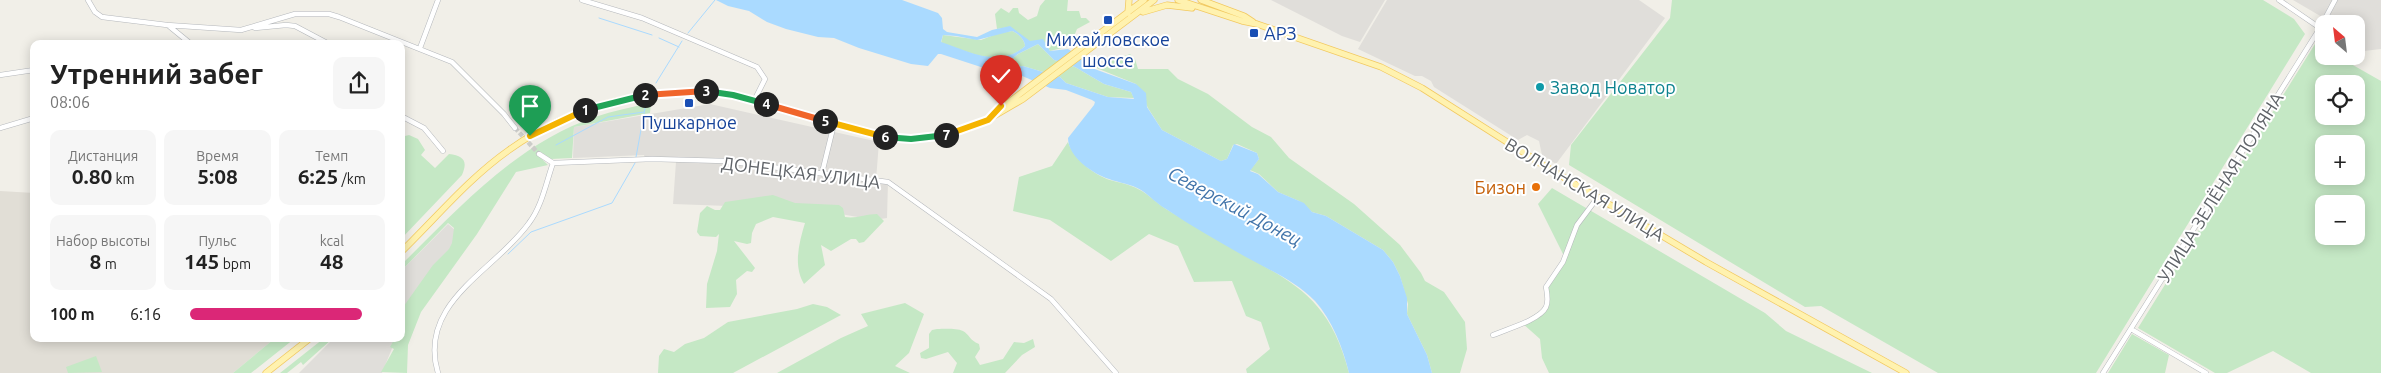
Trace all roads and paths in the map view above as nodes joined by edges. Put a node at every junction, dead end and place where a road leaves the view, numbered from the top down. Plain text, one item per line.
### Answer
1 (88, 0) edge
2 (438, 0) edge
3 (582, 0) edge
4 (1129, 0) edge
5 (1144, 0) edge
6 (1154, 0) edge
7 (1178, 0) edge
8 (1201, 0) edge
9 (2279, 0) edge
10 (2335, 0) edge
11 (1210, 1) edge
12 (1206, 10) junction
13 (2327, 15) edge
14 (1128, 17) junction
15 (1256, 24) junction
16 (167, 25) junction
17 (2315, 25) edge
18 (253, 28) junction
19 (2315, 36) edge
20 (186, 40) edge
21 (321, 40) edge
22 (399, 40) edge
23 (405, 42) edge
24 (420, 48) junction
25 (30, 71) edge
26 (0, 75) edge
27 (754, 101) junction
28 (405, 118) edge
29 (30, 119) edge
30 (834, 124) junction
31 (0, 128) edge
32 (515, 128) tunnel mouth
33 (443, 150) dead end
34 (539, 154) tunnel mouth
35 (553, 163) junction
36 (822, 173) junction
37 (1598, 197) junction
38 (405, 248) edge
39 (2131, 329) junction
40 (1493, 335) dead end
41 (305, 342) edge
42 (266, 373) edge
43 (438, 373) edge
44 (1116, 373) edge
45 (1906, 373) edge
46 (2103, 373) edge
47 (2206, 373) edge

1 - 16 street
2 - 24 street
3 - 27 street
4 - 14 main road
5 - 14 main road
6 - 14 main road
7 - 12 main road, ВОЛЧАНСКАЯ УЛИЦА
8 - 11 main road, ВОЛЧАНСКАЯ УЛИЦА
9 - 17 street
10 - 13 street, УЛИЦА ЗЕЛЁНАЯ ПОЛЯНА
11 - 15 main road, ВОЛЧАНСКАЯ УЛИЦА
12 - 14 main road
12 - 15 main road, ВОЛЧАНСКАЯ УЛИЦА
14 - 30 main road
15 - 37 main road, ВОЛЧАНСКАЯ УЛИЦА
16 - 18 street
16 - 20 street
18 - 21 street
18 - 22 street
19 - 39 street, УЛИЦА ЗЕЛЁНАЯ ПОЛЯНА
23 - 24 street
24 - 32 street
25 - 26 street
27 - 30 main road
27 - 38 main road
28 - 33 street
29 - 31 street
30 - 36 street
34 - 35 street
35 - 36 street, ДОНЕЦКАЯ УЛИЦА
35 - 43 street
36 - 44 street, ДОНЕЦКАЯ УЛИЦА
37 - 40 street
37 - 45 main road, ВОЛЧАНСКАЯ УЛИЦА
39 - 46 street, УЛИЦА ЗЕЛЁНАЯ ПОЛЯНА
39 - 47 street
41 - 42 main road

